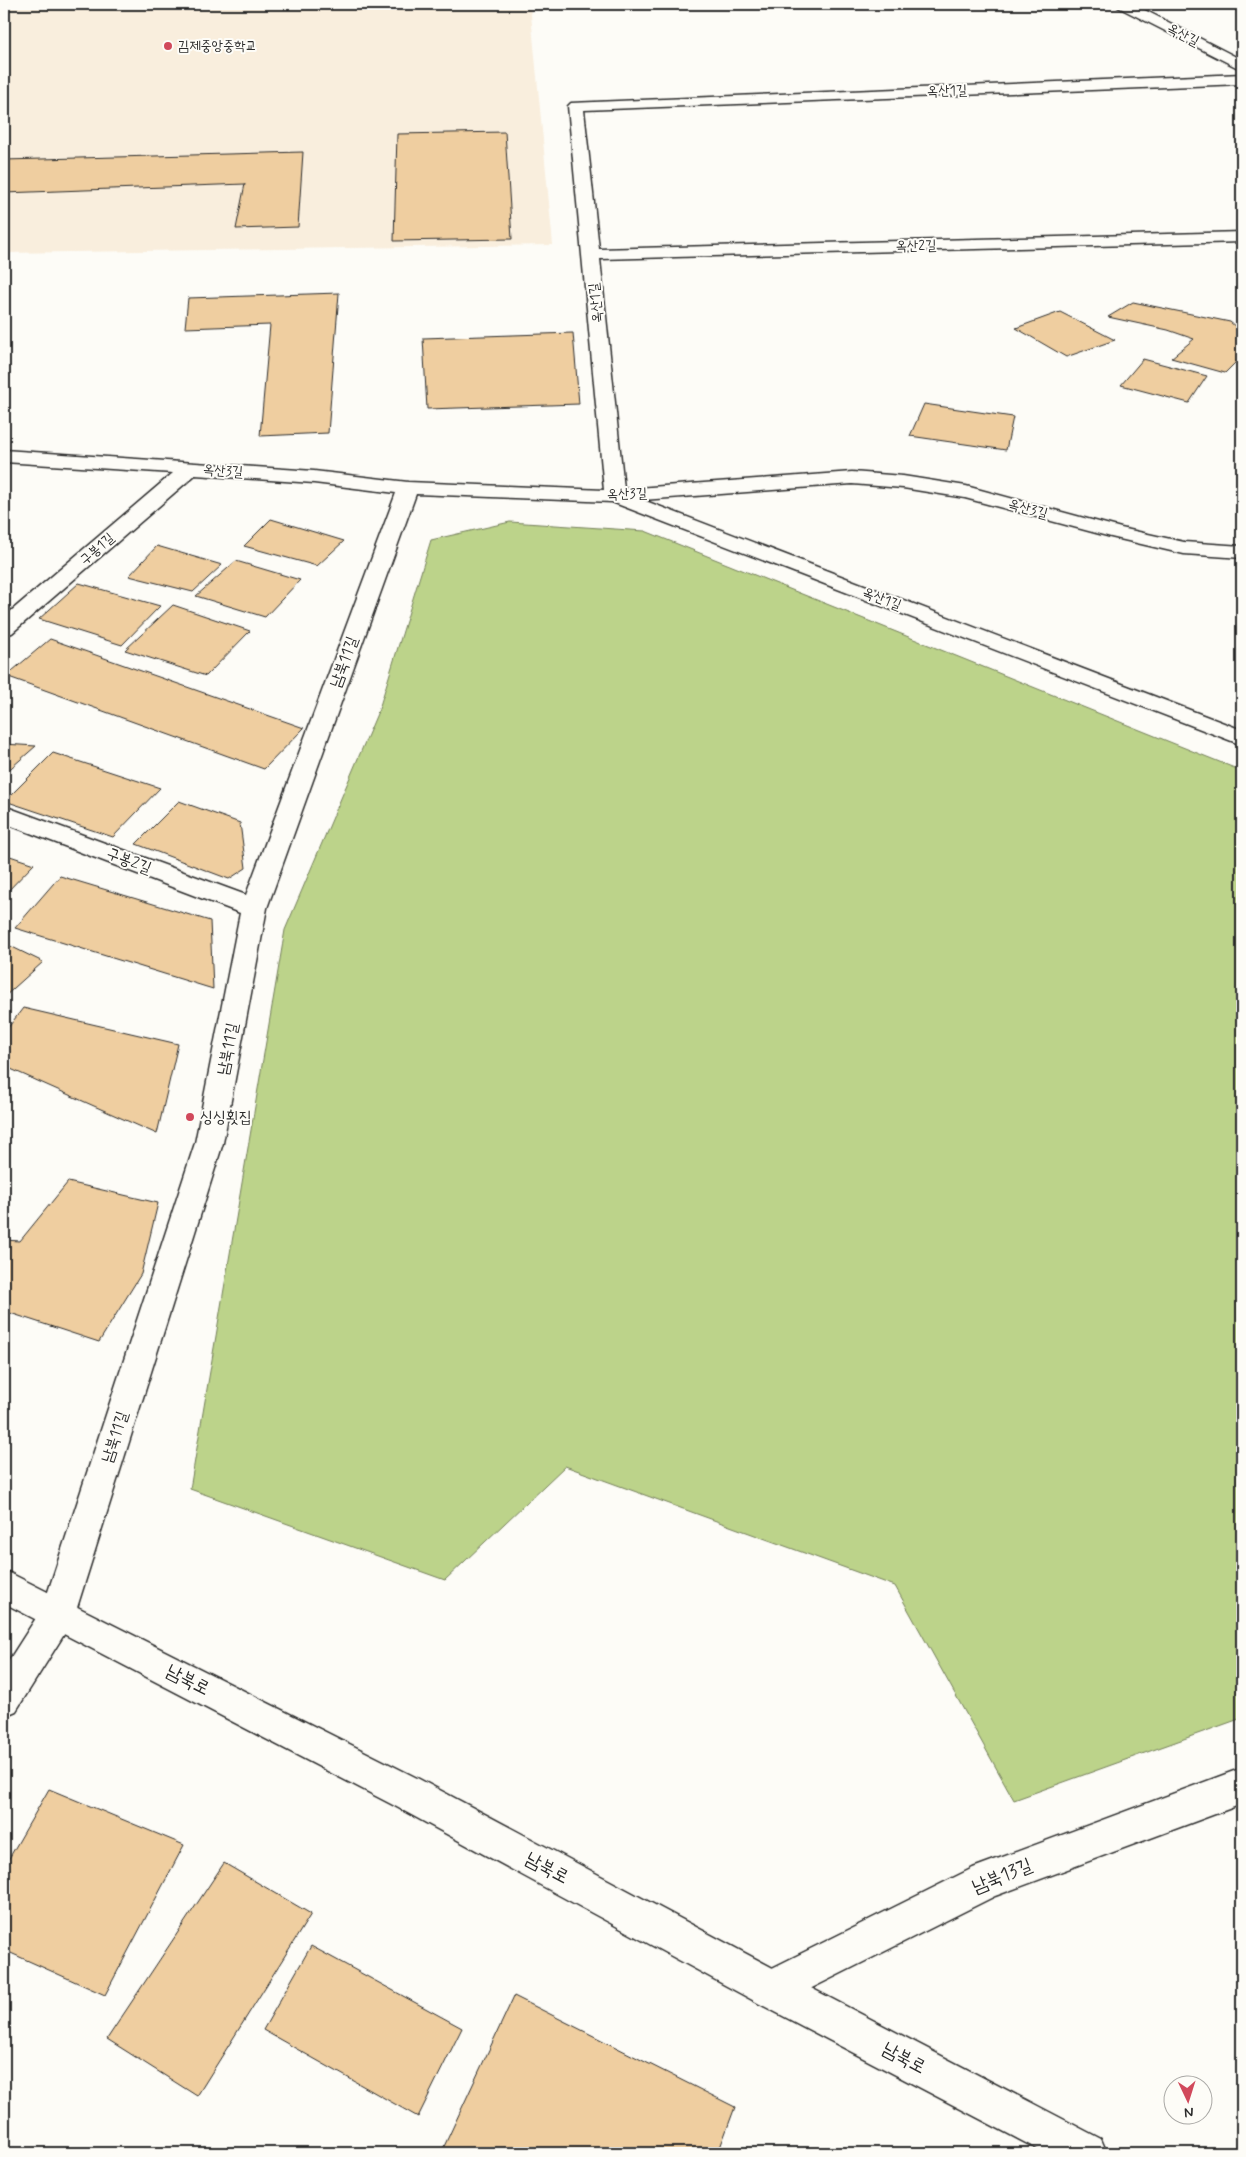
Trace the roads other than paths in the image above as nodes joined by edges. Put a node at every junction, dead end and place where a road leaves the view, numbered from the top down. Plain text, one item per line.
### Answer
1 (1123, 4) edge
2 (1242, 66) edge
3 (1242, 79) edge
4 (1242, 237) edge
5 (591, 254) junction
6 (4, 456) edge
7 (190, 469) junction
8 (408, 488) junction
9 (615, 496) junction
10 (1242, 552) edge
11 (4, 628) edge
12 (1242, 738) edge
13 (4, 814) edge
14 (254, 908) junction
15 (4, 1586) edge
16 (58, 1614) junction
17 (4, 1699) edge
18 (1242, 1786) edge
19 (772, 1989) junction
20 (1087, 2153) edge

1 - 2 street, 옥산길
3 - 5 street, 옥산1길
4 - 5 street, 옥산2길
5 - 9 street, 옥산1길
6 - 7 street, 옥산3길
7 - 8 street, 옥산3길
7 - 11 street, 구봉1길
8 - 9 street, 옥산3길
8 - 14 street, 남북11길
9 - 10 street, 옥산3길
9 - 12 street, 옥산1길
13 - 14 street, 구봉2길
14 - 16 street, 남북11길
15 - 16 street, 남북로
16 - 17 street, 남북11길
16 - 19 street, 남북로
18 - 19 street, 남북13길
19 - 20 street, 남북로

